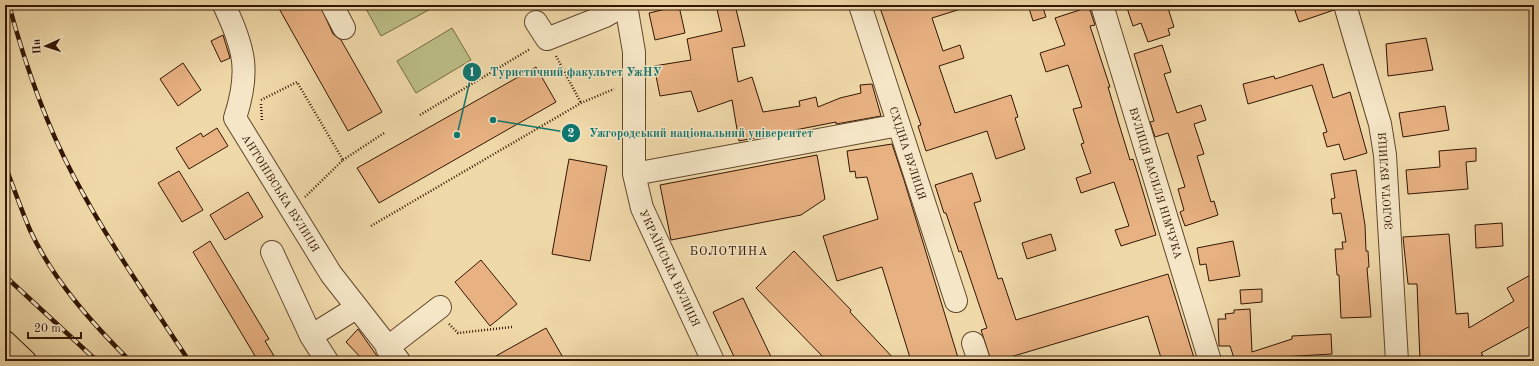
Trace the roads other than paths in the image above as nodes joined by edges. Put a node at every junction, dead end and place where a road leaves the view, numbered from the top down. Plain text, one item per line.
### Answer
1 (224, 5) edge
2 (332, 5) edge
3 (625, 5) edge
4 (860, 5) edge
5 (1102, 5) edge
6 (1345, 5) edge
7 (344, 28) dead end
8 (542, 30) road end
9 (899, 125) junction
10 (634, 174) junction
11 (272, 252) dead end
12 (956, 301) dead end
13 (440, 307) road end
14 (356, 308) junction
15 (311, 336) junction
16 (5, 342) edge
17 (393, 354) edge
18 (25, 361) edge
19 (327, 361) edge
20 (713, 361) edge
21 (1210, 361) edge
22 (1396, 361) edge

1 - 14 street, АНТОНІВСЬКА ВУЛИЦЯ
2 - 7 street
3 - 8 street
3 - 10 street, УКРАЇНСЬКА ВУЛИЦЯ
4 - 9 street, СХІДНА ВУЛИЦЯ
5 - 21 street, ВУЛИЦЯ ВАСИЛЯ НІМЧУКА
6 - 22 street, ЗОЛОТА ВУЛИЦЯ
9 - 10 street
9 - 12 street, СХІДНА ВУЛИЦЯ
10 - 20 street, УКРАЇНСЬКА ВУЛИЦЯ
11 - 15 street
13 - 17 street
14 - 15 street
14 - 17 street, АНТОНІВСЬКА ВУЛИЦЯ
15 - 19 street
16 - 18 main road

